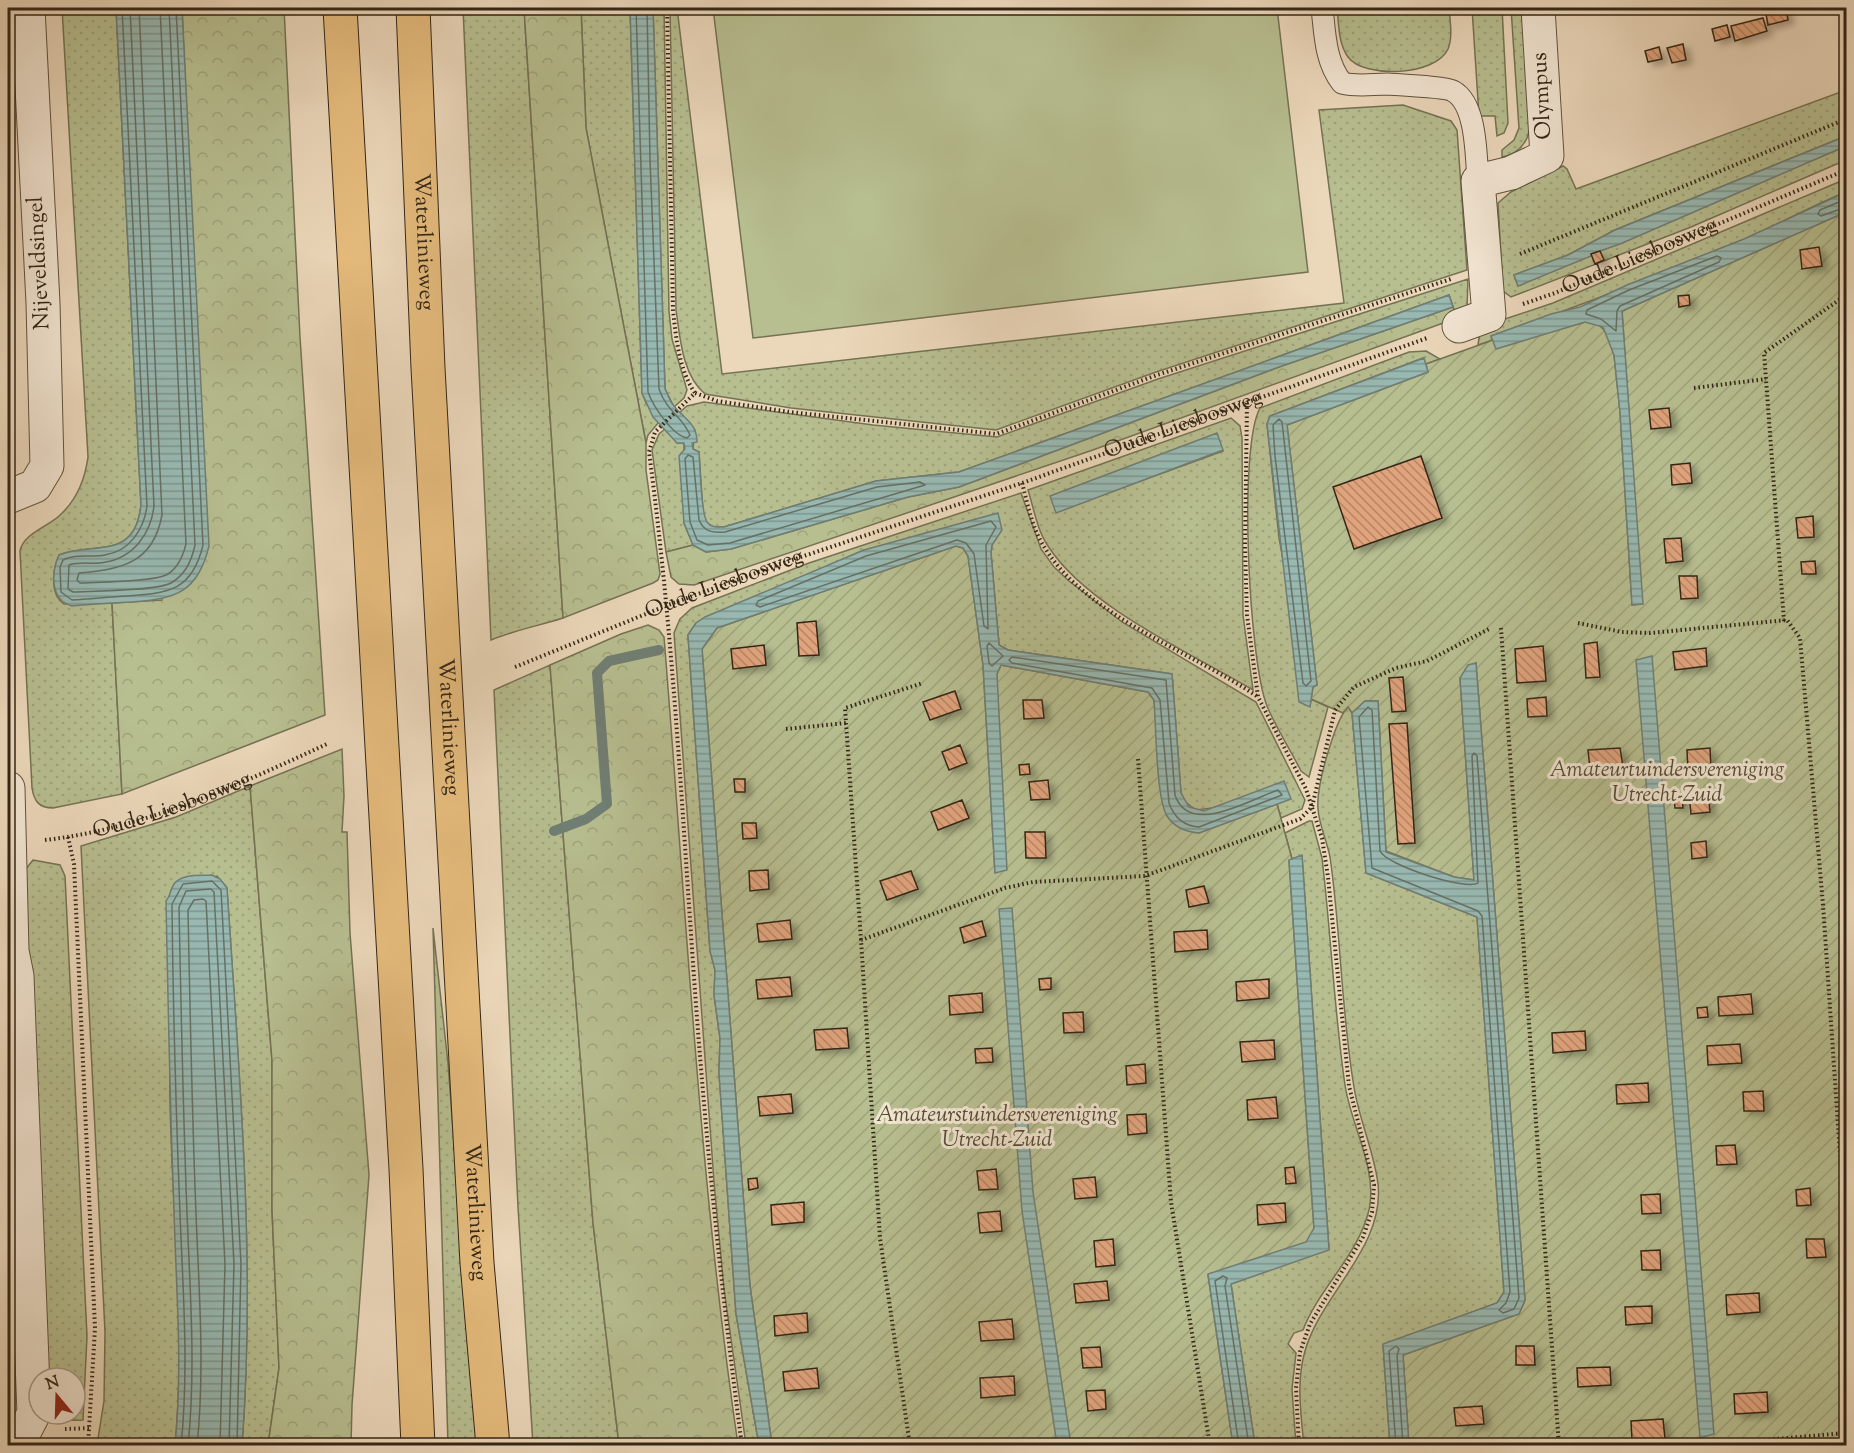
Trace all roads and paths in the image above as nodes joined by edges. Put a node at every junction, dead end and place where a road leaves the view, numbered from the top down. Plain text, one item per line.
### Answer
1 (28, 8) edge
2 (340, 8) edge
3 (413, 8) edge
4 (667, 8) edge
5 (1322, 8) edge
6 (1538, 8) edge
7 (20, 112) edge
8 (1846, 119) edge
9 (1846, 170) edge
10 (1478, 181) junction
11 (1485, 268) junction
12 (1846, 296) edge
13 (1490, 315) junction
14 (1459, 326) joint
15 (1766, 379) junction
16 (1694, 388) dead end
17 (695, 393) junction
18 (1247, 403) junction
19 (1022, 483) junction
20 (8, 497) edge
21 (668, 605) junction
22 (1784, 621) junction
23 (1578, 623) dead end
24 (1501, 628) dead end
25 (1489, 629) dead end
26 (515, 667) dead end
27 (922, 683) dead end
28 (1258, 697) junction
29 (846, 723) junction
30 (786, 729) dead end
31 (327, 744) dead end
32 (1138, 759) dead end
33 (8, 788) edge
34 (1312, 807) junction
35 (68, 837) junction
36 (11, 843) junction
37 (1145, 876) junction
38 (861, 940) junction
39 (10, 951) edge
40 (1846, 1242) edge
41 (1846, 1433) edge
42 (17, 1446) edge
43 (88, 1446) edge
44 (418, 1446) edge
45 (493, 1446) edge
46 (742, 1446) edge
47 (910, 1446) edge
48 (1210, 1446) edge
49 (1299, 1446) edge
50 (1559, 1446) edge
51 (1734, 1446) edge

1 - 7 street, Nijeveldsingel
2 - 44 main road
3 - 45 main road, Waterlinieweg
4 - 17 path
5 - 10 lane
6 - 10 street, Olympus
7 - 20 street, Nijeveldsingel
8 - 11 path
9 - 13 path, Oude Liesbosweg
10 - 11 street
11 - 13 street
11 - 17 path
12 - 15 path
13 - 14 street
14 - 18 path, Oude Liesbosweg
15 - 16 path
15 - 22 path
17 - 21 path
18 - 19 path, Oude Liesbosweg
18 - 28 path
19 - 21 path, Oude Liesbosweg
19 - 28 path
21 - 26 path, Oude Liesbosweg
21 - 46 path
22 - 23 path
22 - 40 path
24 - 50 path
25 - 34 path
27 - 29 path
28 - 34 path
29 - 30 path
29 - 38 path
31 - 35 path, Oude Liesbosweg
32 - 37 path
33 - 36 street
34 - 37 path
34 - 49 path
35 - 36 path, Oude Liesbosweg
35 - 43 path
36 - 39 street
37 - 38 path
37 - 48 path
38 - 47 path
39 - 42 street
41 - 51 path

